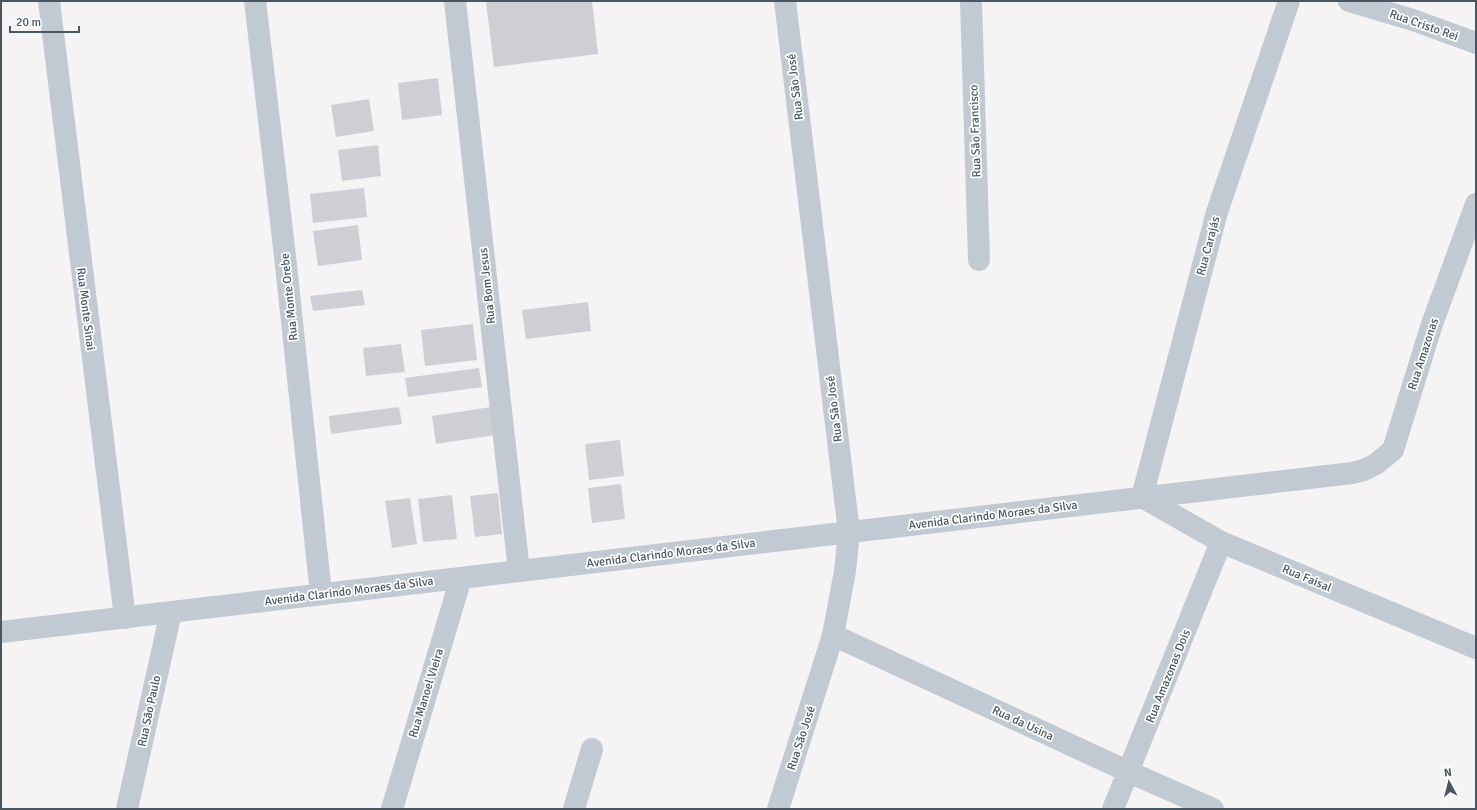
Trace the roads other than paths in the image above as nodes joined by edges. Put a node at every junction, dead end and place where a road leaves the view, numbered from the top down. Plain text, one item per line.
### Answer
1 (49, 1) edge
2 (255, 1) edge
3 (455, 1) edge
4 (785, 1) edge
5 (971, 1) edge
6 (1289, 1) edge
7 (1349, 1) edge
8 (1476, 43) edge
9 (1476, 204) edge
10 (979, 260) dead end
11 (1341, 473) joint
12 (1142, 497) junction
13 (849, 532) junction
14 (1221, 542) junction
15 (520, 570) junction
16 (461, 578) junction
17 (321, 594) junction
18 (171, 612) junction
19 (124, 618) junction
20 (1, 632) edge
21 (834, 635) junction
22 (1476, 648) edge
23 (592, 749) dead end
24 (1129, 772) junction
25 (127, 809) edge
26 (392, 809) edge
27 (574, 809) edge
28 (778, 809) edge
29 (1113, 809) edge
30 (1213, 809) edge

1 - 19 street, Rua Monte Sinai
2 - 17 street, Rua Monte Orebe
3 - 15 street, Rua Bom Jesus
4 - 13 street, Rua São José
5 - 10 street, Rua São Francisco
6 - 12 street, Rua Carajás
7 - 8 street, Rua Cristo Rei
9 - 11 street, Rua Amazonas
11 - 12 street, Avenida Clarindo Moraes da Silva
12 - 13 street, Avenida Clarindo Moraes da Silva
12 - 14 street, Rua Faisal
13 - 15 street, Avenida Clarindo Moraes da Silva
13 - 21 street, Rua São José
14 - 22 street, Rua Faisal
14 - 24 street, Rua Amazonas Dois
15 - 16 street, Avenida Clarindo Moraes da Silva
16 - 17 street, Avenida Clarindo Moraes da Silva
16 - 26 street, Rua Manoel Vieira
17 - 18 street, Avenida Clarindo Moraes da Silva
18 - 19 street, Avenida Clarindo Moraes da Silva
18 - 25 street, Rua São Paulo
19 - 20 street, Avenida Clarindo Moraes da Silva
21 - 24 street, Rua da Usina
21 - 28 street, Rua São José
23 - 27 street
24 - 29 street, Rua Amazonas Dois
24 - 30 street, Rua da Usina

